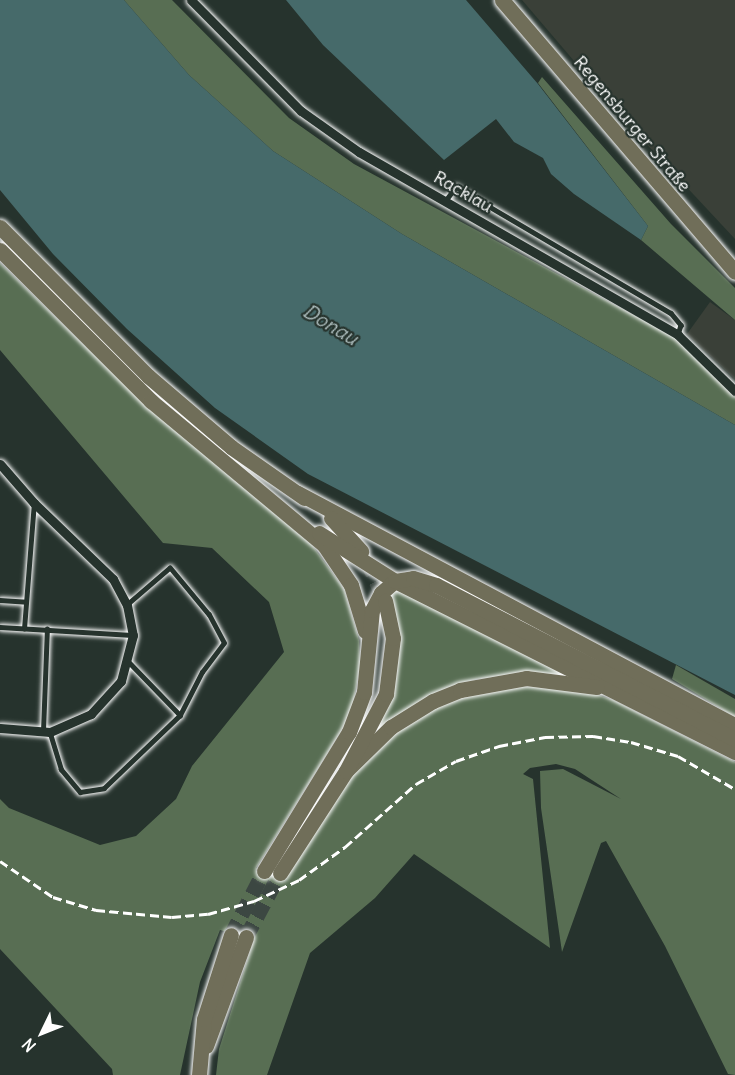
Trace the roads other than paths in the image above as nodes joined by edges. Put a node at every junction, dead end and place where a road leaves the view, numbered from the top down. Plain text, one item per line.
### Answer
1 (191, 0) edge
2 (502, 0) edge
3 (445, 201) junction
4 (0, 227) edge
5 (0, 250) edge
6 (735, 272) edge
7 (678, 334) junction
8 (735, 391) edge
9 (0, 464) edge
10 (298, 494) junction
11 (34, 503) junction
12 (298, 521) junction
13 (361, 551) tunnel mouth
14 (395, 581) junction
15 (0, 600) edge
16 (386, 601) tunnel mouth
17 (26, 602) junction
18 (127, 605) junction
19 (0, 627) edge
20 (24, 629) junction
21 (46, 629) junction
22 (133, 635) junction
23 (367, 640) junction
24 (129, 663) junction
25 (640, 704) junction
26 (180, 715) junction
27 (735, 725) edge
28 (0, 728) edge
29 (47, 733) junction
30 (735, 739) edge
31 (735, 753) edge
32 (346, 771) junction
33 (264, 871) tunnel mouth
34 (280, 873) tunnel mouth
35 (239, 936) tunnel mouth
36 (199, 1075) edge

1 - 3 street, Racklau
2 - 6 main road, Regensburger Straße
3 - 7 street, Racklau
3 - 7 lane
4 - 10 main road
5 - 12 main road
7 - 8 street, Racklau
9 - 11 street
10 - 13 main road
10 - 27 main road
11 - 17 lane
11 - 18 street
12 - 14 main road
12 - 23 main road
14 - 23 main road
14 - 25 main road
14 - 30 main road
15 - 17 lane
16 - 32 main road
17 - 20 lane
18 - 22 street
18 - 26 lane
19 - 20 lane
20 - 21 lane
21 - 22 lane
21 - 29 lane
22 - 24 street
23 - 33 main road
24 - 26 lane
24 - 29 street
25 - 31 main road
25 - 32 main road
26 - 29 lane
28 - 29 street
32 - 34 main road
35 - 36 main road

